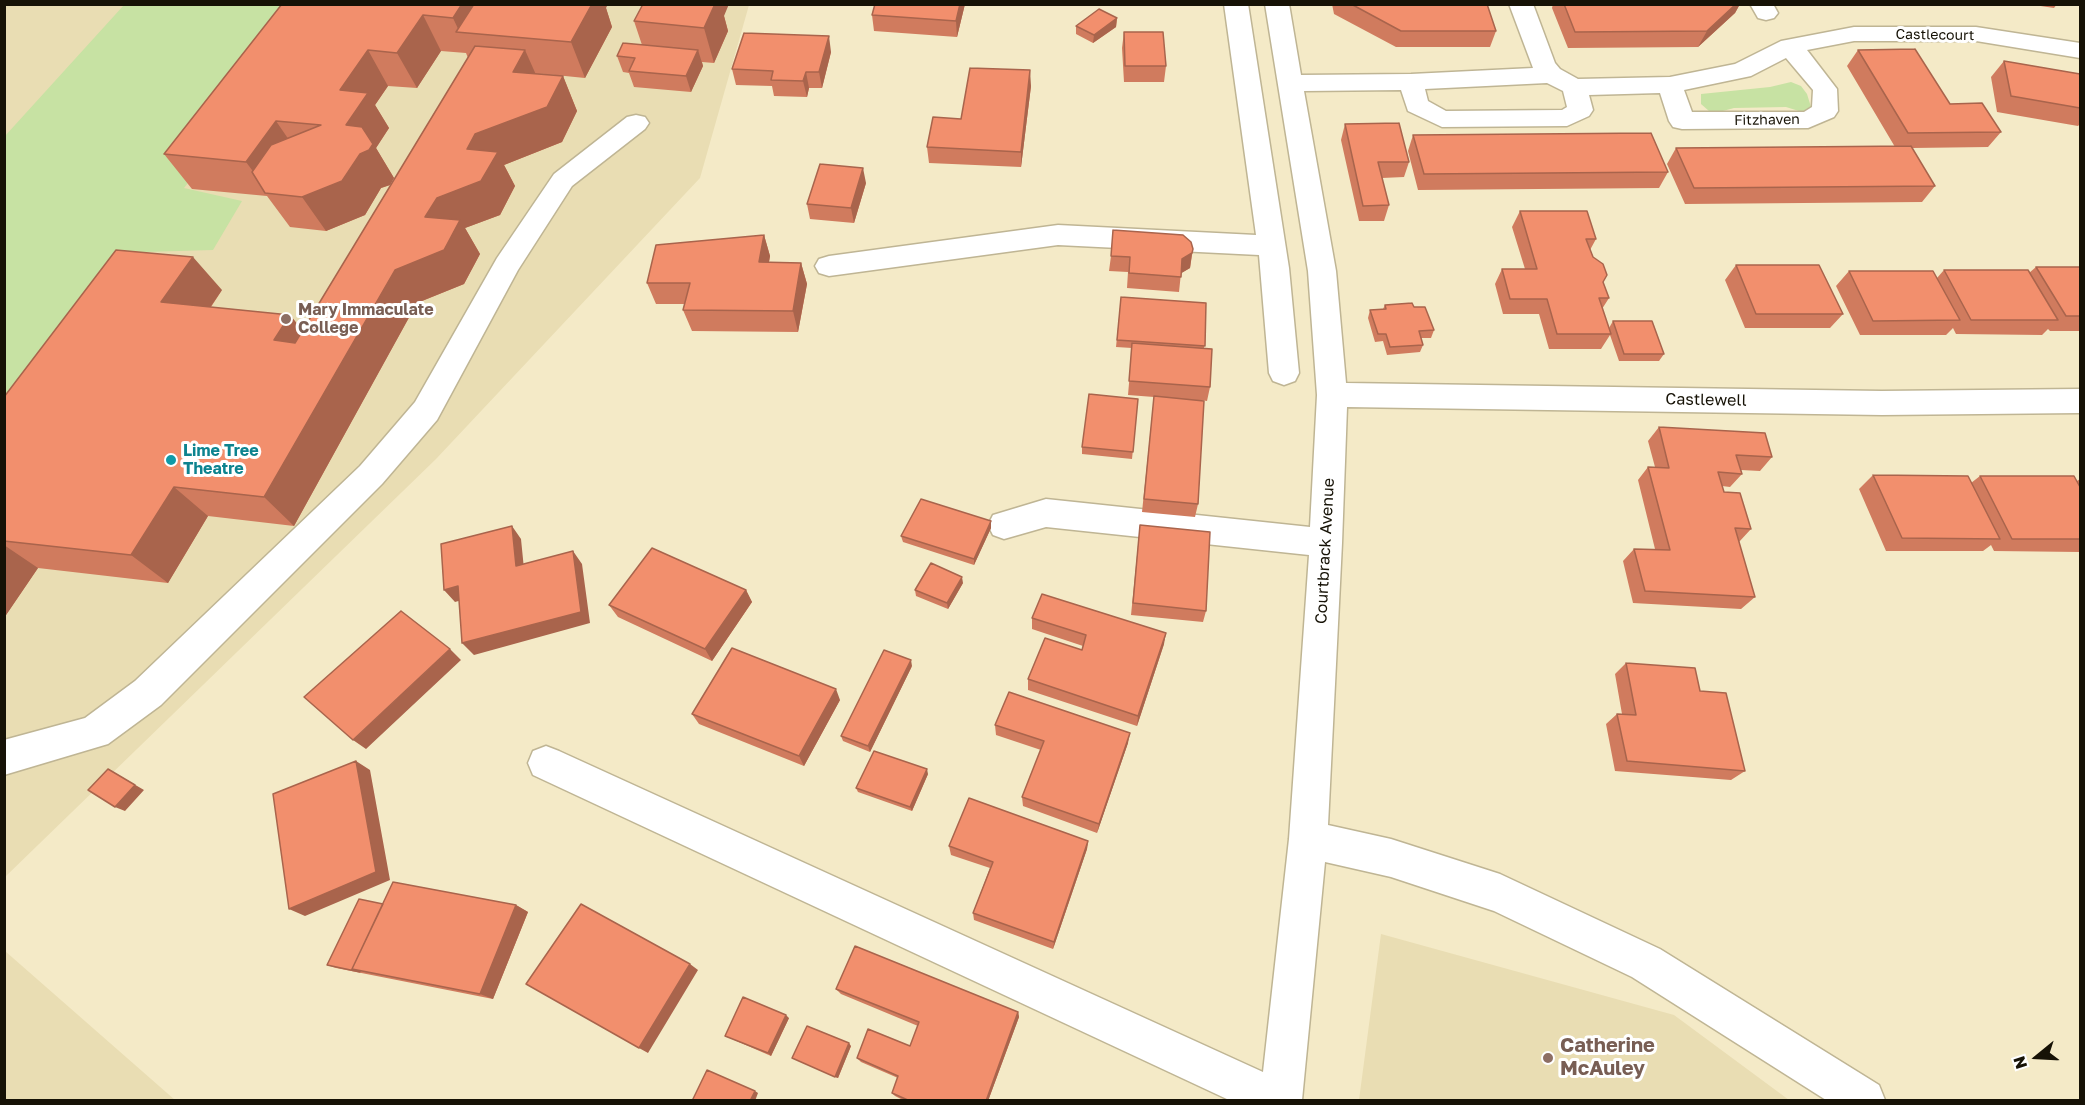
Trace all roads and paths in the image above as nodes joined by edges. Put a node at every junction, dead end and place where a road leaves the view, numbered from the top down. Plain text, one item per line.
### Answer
1 (1236, 4) edge
2 (1277, 4) edge
3 (1521, 4) edge
4 (1790, 46) junction
5 (2080, 50) edge
6 (1551, 75) junction
7 (1412, 82) junction
8 (1292, 83) junction
9 (1670, 85) junction
10 (1574, 87) junction
11 (636, 123) dead end
12 (1273, 257) junction
13 (829, 266) dead end
14 (1322, 271) junction
15 (1284, 373) dead end
16 (1332, 395) junction
17 (2080, 401) edge
18 (1004, 525) dead end
19 (1326, 543) junction
20 (4, 758) edge
21 (546, 763) dead end
22 (1308, 839) junction
23 (1275, 1101) edge
24 (1281, 1101) edge
25 (1864, 1101) edge

1 - 12 street
2 - 8 street, Courtbrack Avenue
3 - 6 street
4 - 5 street, Castlecourt
4 - 9 street
4 - 9 street, Fitzhaven
6 - 7 street
6 - 10 street
7 - 8 street
7 - 10 street
8 - 14 street, Courtbrack Avenue
9 - 10 street
11 - 20 street
12 - 13 street
12 - 14 street
12 - 15 street
14 - 16 street, Courtbrack Avenue
16 - 17 street, Castlewell
16 - 19 street, Courtbrack Avenue
18 - 19 street
19 - 22 street, Courtbrack Avenue
21 - 23 street
22 - 24 street, Courtbrack Avenue
22 - 25 street

